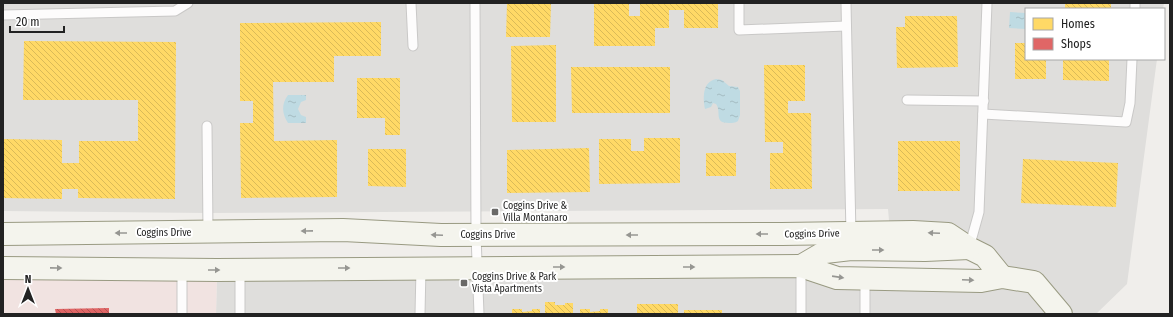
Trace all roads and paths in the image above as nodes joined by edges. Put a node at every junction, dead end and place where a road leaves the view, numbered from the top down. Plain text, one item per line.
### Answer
1 (188, 3) edge
2 (410, 3) edge
3 (475, 3) edge
4 (739, 3) edge
5 (846, 3) edge
6 (987, 3) edge
7 (3, 15) edge
8 (846, 26) junction
9 (413, 46) dead end
10 (1132, 60) edge
11 (907, 100) dead end
12 (984, 101) junction
13 (983, 114) junction
14 (207, 126) dead end
15 (208, 233) junction
16 (3, 234) edge
17 (476, 235) junction
18 (851, 241) junction
19 (969, 248) junction
20 (801, 266) junction
21 (478, 267) junction
22 (3, 268) edge
23 (421, 268) junction
24 (240, 269) junction
25 (182, 270) junction
26 (1002, 277) junction
27 (865, 279) junction
28 (182, 314) edge
29 (240, 314) edge
30 (420, 314) edge
31 (479, 314) edge
32 (801, 314) edge
33 (865, 314) edge
34 (1061, 314) edge

1 - 7 lane
2 - 9 lane
3 - 17 lane
4 - 8 lane
5 - 8 lane
6 - 12 lane
8 - 18 lane
10 - 13 lane
11 - 12 lane
12 - 13 lane
13 - 19 lane
14 - 15 lane
15 -> 16 street, Coggins Drive
17 -> 15 street, Coggins Drive
18 -> 17 street, Coggins Drive
17 - 21 lane
18 - 19 street, Coggins Drive
18 - 20 street, Coggins Drive
19 - 26 street
21 -> 20 street
20 -> 27 street
20 - 32 lane
21 - 23 street
21 - 31 lane
22 -> 25 street
24 -> 23 street
23 - 30 lane
25 -> 24 street
24 - 29 lane
25 - 28 lane
27 -> 26 street
26 - 34 street
27 - 33 lane

